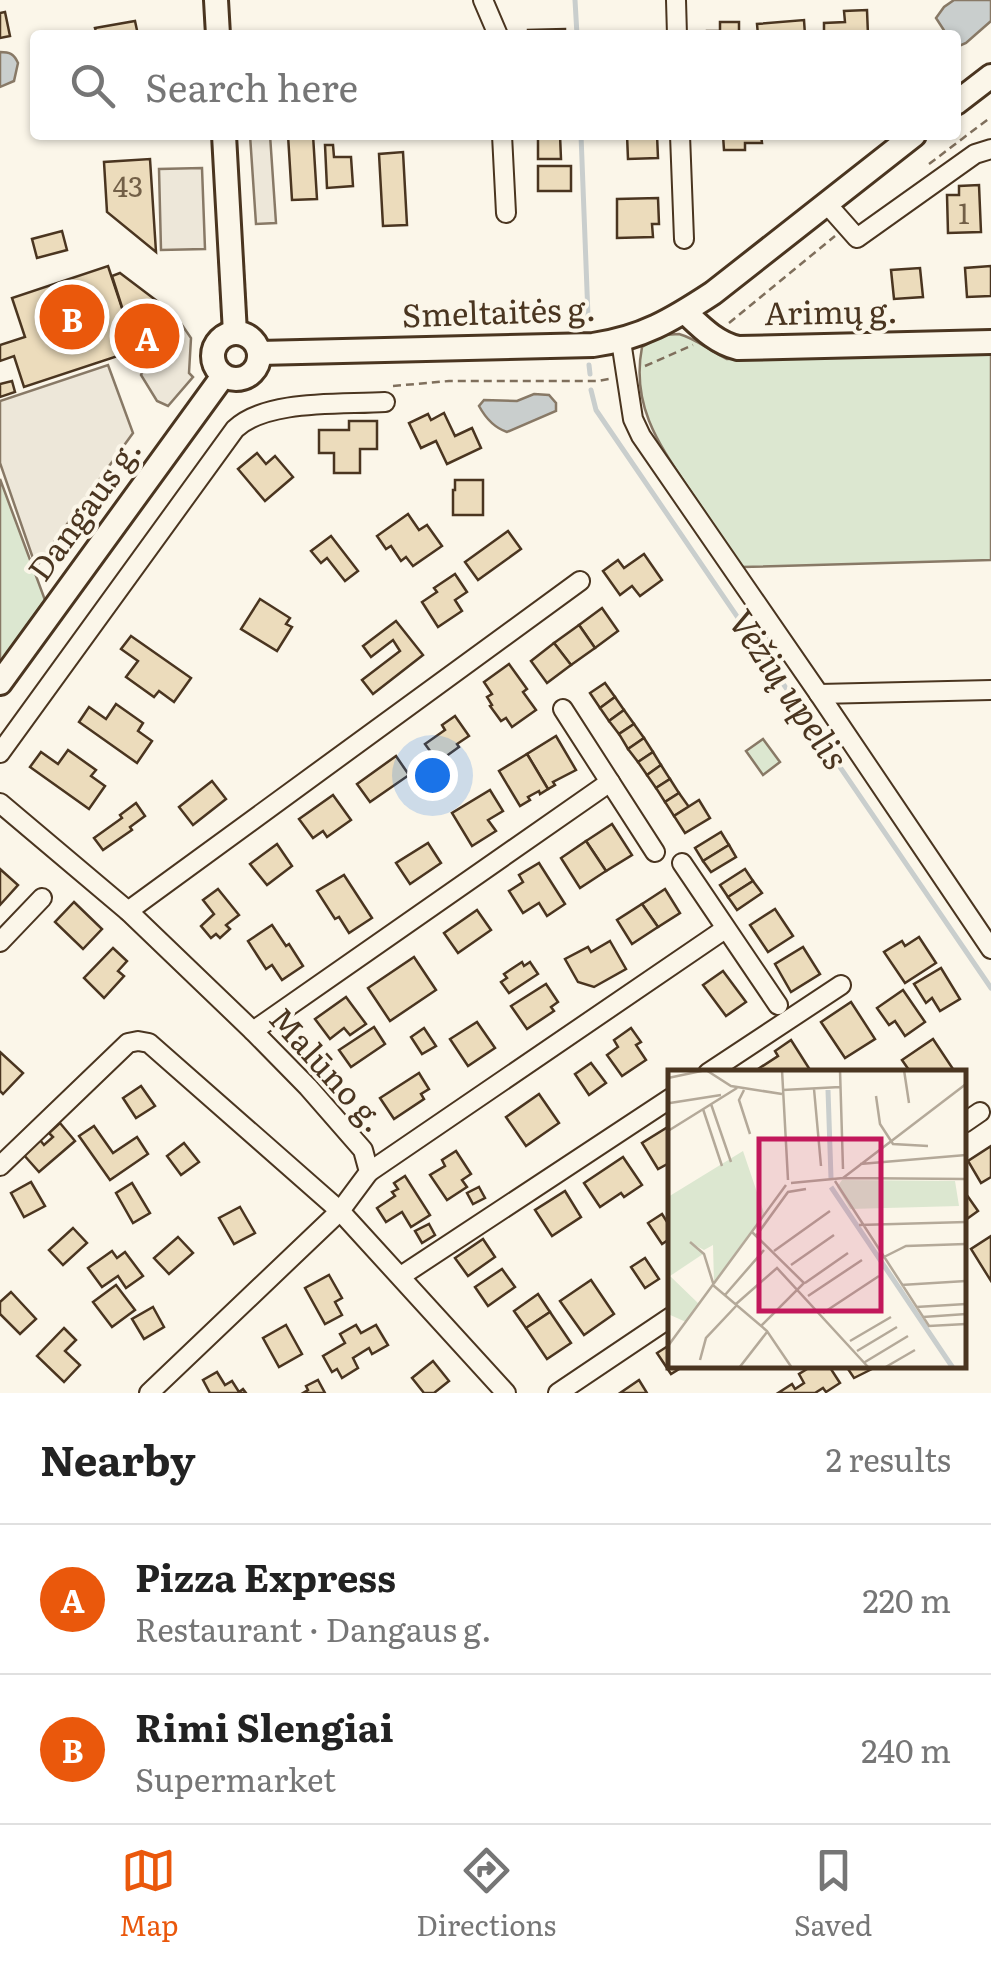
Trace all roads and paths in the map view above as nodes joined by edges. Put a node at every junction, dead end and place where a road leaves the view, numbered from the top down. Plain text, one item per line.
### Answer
1 (216, 0) edge
2 (483, 0) edge
3 (676, 0) edge
4 (218, 30) edge
5 (496, 30) edge
6 (677, 30) edge
7 (991, 76) edge
8 (961, 99) edge
9 (991, 117) edge
10 (224, 140) edge
11 (502, 140) edge
12 (680, 140) edge
13 (908, 140) edge
14 (960, 140) edge
15 (961, 140) edge
16 (991, 149) edge
17 (918, 172) dead end
18 (826, 203) junction
19 (506, 213) dead end
20 (846, 228) junction
21 (684, 239) dead end
22 (685, 312) junction
23 (235, 333) junction
24 (713, 337) junction
25 (620, 341) junction
26 (991, 342) edge
27 (259, 353) junction
28 (626, 374) junction
29 (223, 376) junction
30 (388, 394) joint
31 (580, 580) dead end
32 (0, 684) edge
33 (991, 690) edge
34 (819, 694) junction
35 (564, 708) dead end
36 (0, 754) edge
37 (610, 782) junction
38 (0, 803) edge
39 (655, 852) dead end
40 (682, 863) dead end
41 (42, 898) dead end
42 (128, 911) junction
43 (725, 929) junction
44 (0, 942) edge
45 (991, 949) edge
46 (841, 985) dead end
47 (778, 1005) dead end
48 (254, 1031) junction
49 (713, 1070) edge
50 (668, 1100) edge
51 (980, 1112) dead end
52 (966, 1122) edge
53 (0, 1166) edge
54 (369, 1172) junction
55 (340, 1211) junction
56 (401, 1276) junction
57 (668, 1320) edge
58 (148, 1393) edge
59 (506, 1393) edge
60 (558, 1393) edge

1 - 4 main road
2 - 5 street
3 - 6 street
7 - 8 main road
9 - 15 path
10 - 23 main road
11 - 19 street
12 - 21 street
13 - 18 main road, Smeltaitės g.
14 - 17 path
16 - 20 street
18 - 20 street
18 - 22 main road, Smeltaitės g.
20 - 24 path
22 - 24 main road, Arimų g.
22 - 25 main road, Smeltaitės g.
23 - 27 main road
23 - 29 main road
24 - 26 main road, Arimų g.
24 - 28 path
25 - 27 main road, Smeltaitės g.
25 - 28 street
27 - 29 main road
28 - 30 path
28 - 34 street
29 - 32 main road, Dangaus g.
30 - 36 street
31 - 42 street
33 - 34 street
34 - 45 street
35 - 37 street
37 - 39 street
37 - 48 street
38 - 42 street, Malūno g.
40 - 43 street
41 - 44 street
42 - 48 street, Malūno g.
43 - 47 street
43 - 54 street
46 - 49 street
48 - 54 street, Malūno g.
50 - 56 street
51 - 52 street
53 - 55 street
54 - 55 street, Malūno g.
55 - 56 street
55 - 58 street, Malūno g.
56 - 59 street
57 - 60 street

